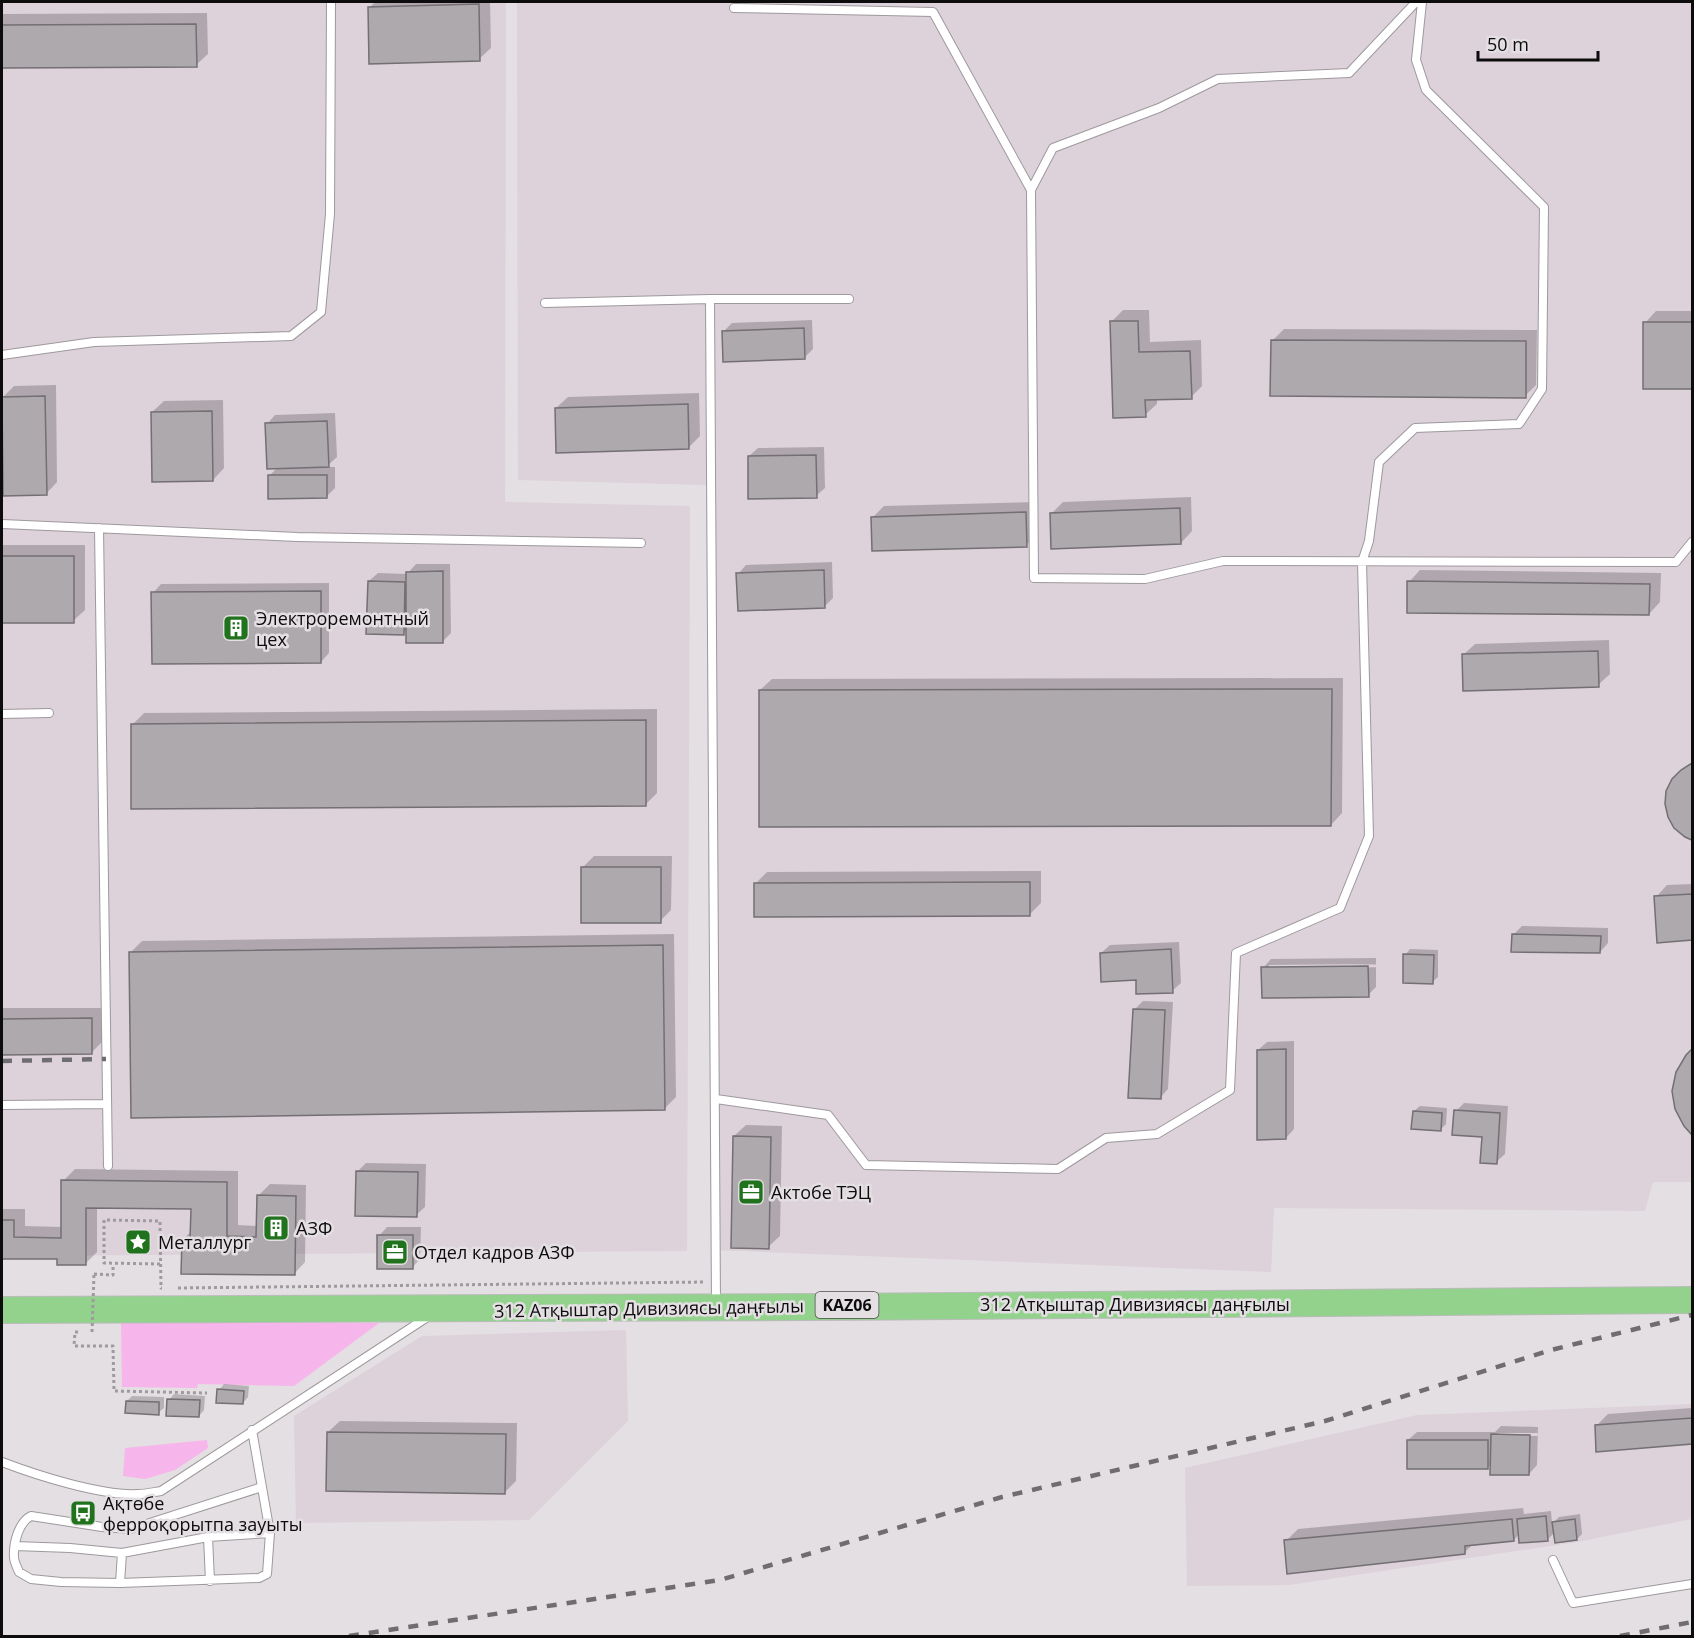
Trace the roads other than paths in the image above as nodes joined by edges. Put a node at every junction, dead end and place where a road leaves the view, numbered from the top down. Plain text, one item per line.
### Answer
1 (331, 2) edge
2 (1416, 2) edge
3 (1422, 2) edge
4 (734, 8) dead end
5 (1031, 190) junction
6 (710, 298) junction
7 (849, 299) dead end
8 (545, 303) dead end
9 (2, 355) edge
10 (2, 524) edge
11 (99, 528) junction
12 (1692, 542) edge
13 (641, 543) dead end
14 (1362, 562) junction
15 (49, 713) dead end
16 (2, 714) edge
17 (716, 1099) junction
18 (107, 1104) junction
19 (2, 1105) edge
20 (108, 1166) dead end
21 (716, 1294) junction
22 (1692, 1300) edge
23 (2, 1310) edge
24 (437, 1311) junction
25 (252, 1430) junction
26 (2, 1462) edge
27 (262, 1487) junction
28 (270, 1533) junction
29 (208, 1537) junction
30 (15, 1546) junction
31 (122, 1553) junction
32 (1553, 1560) dead end
33 (210, 1581) junction
34 (120, 1583) junction
35 (1692, 1584) edge

1 - 9 lane
2 - 5 lane
3 - 14 lane
4 - 5 lane
5 - 14 lane
6 - 7 lane
6 - 8 lane
6 - 17 lane
10 - 11 lane
11 - 13 lane
11 - 18 lane
12 - 14 lane
14 - 17 lane
15 - 16 lane
17 - 21 lane
18 - 19 lane
18 - 20 lane
21 - 22 highway, 312 Атқыштар Дивизиясы даңғылы / KАZ06
21 - 24 highway, 312 Атқыштар Дивизиясы даңғылы / KАZ06
23 - 24 highway, 312 Атқыштар Дивизиясы даңғылы / KАZ06
24 - 25 lane
25 - 26 lane
25 - 27 lane
27 - 28 lane
27 - 30 lane
28 - 29 lane
28 - 33 lane
29 - 31 lane
29 - 33 lane
30 - 31 lane
30 - 34 lane
31 - 34 lane
32 - 35 lane
33 - 34 lane

